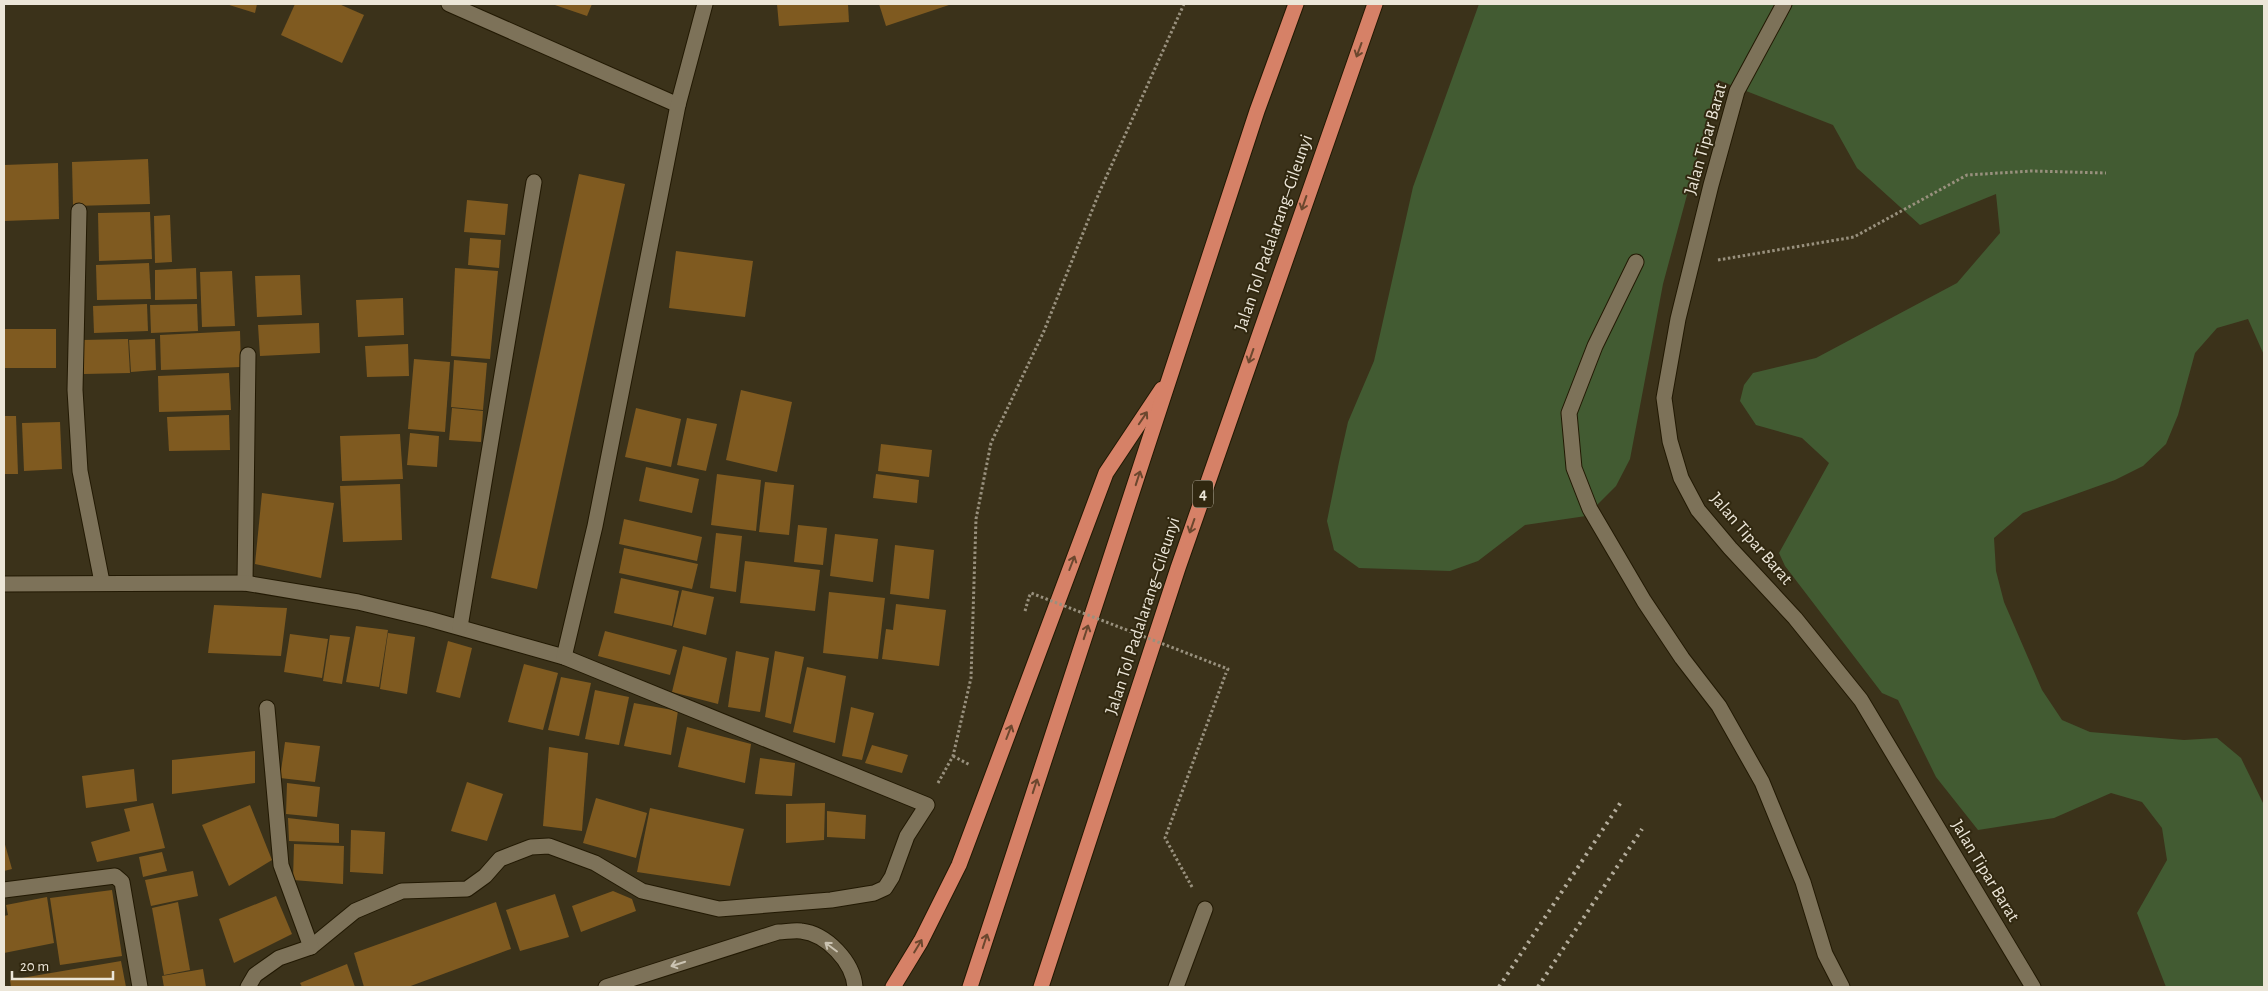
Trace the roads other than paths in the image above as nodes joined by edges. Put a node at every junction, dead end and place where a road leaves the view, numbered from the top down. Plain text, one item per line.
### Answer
1 (449, 4) edge
2 (705, 4) edge
3 (1296, 4) edge
4 (1375, 4) edge
5 (1784, 4) edge
6 (678, 105) junction
7 (534, 182) dead end
8 (79, 211) dead end
9 (1636, 262) dead end
10 (248, 355) dead end
11 (1172, 374) junction
12 (102, 582) junction
13 (245, 583) junction
14 (4, 584) edge
15 (460, 627) junction
16 (564, 657) junction
17 (267, 708) dead end
18 (4, 890) edge
19 (1205, 909) road end
20 (311, 948) junction
21 (140, 987) edge
22 (248, 987) edge
23 (606, 987) edge
24 (855, 987) edge
25 (893, 987) edge
26 (970, 987) edge
27 (1041, 987) edge
28 (1176, 987) edge
29 (1842, 987) edge
30 (2032, 987) edge

1 - 6 street
2 - 6 street
3 - 11 highway
4 -> 27 highway, Jalan Tol Padalarang–Cileunyi / 4
5 - 30 street, Jalan Tipar Barat
6 - 16 street
7 - 15 street
8 - 12 street
9 - 29 street
10 - 13 street
25 -> 11 highway
26 -> 11 highway
12 - 13 street
12 - 14 street
13 - 15 street
15 - 16 street
16 - 20 street
17 - 20 street
18 - 21 street
19 - 28 street
20 - 22 street
24 -> 23 street

